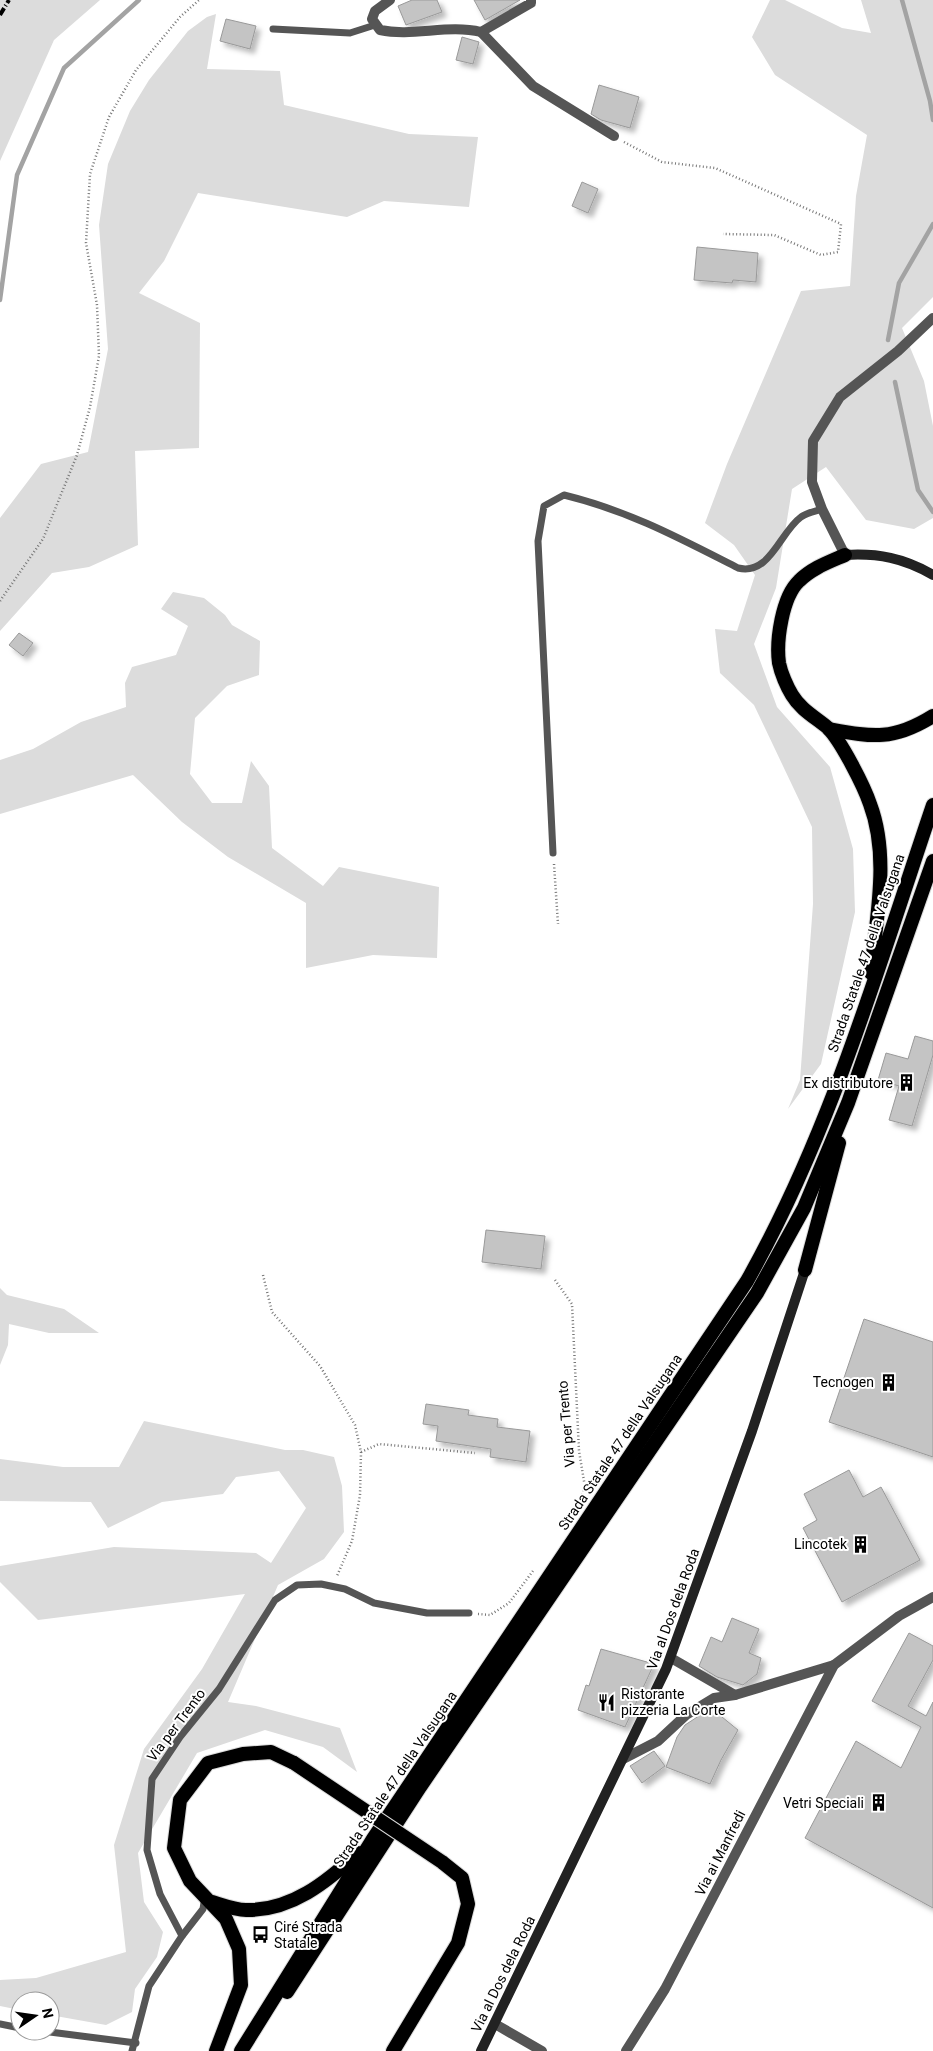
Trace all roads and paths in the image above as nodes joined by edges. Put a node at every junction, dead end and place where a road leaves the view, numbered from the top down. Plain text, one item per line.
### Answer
1 (199, 0) edge
2 (390, 0) edge
3 (531, 0) edge
4 (375, 25) junction
5 (273, 29) dead end
6 (481, 32) junction
7 (614, 136) joint
8 (723, 234) dead end
9 (933, 318) edge
10 (822, 509) junction
11 (845, 554) junction
12 (933, 575) edge
13 (0, 601) edge
14 (933, 716) edge
15 (829, 729) junction
16 (933, 805) edge
17 (553, 853) joint
18 (933, 861) edge
19 (933, 878) edge
20 (924, 890) junction
21 (558, 924) dead end
22 (868, 998) junction
23 (848, 1103) junction
24 (805, 1270) joint
25 (263, 1275) dead end
26 (555, 1280) dead end
27 (360, 1452) junction
28 (475, 1453) dead end
29 (575, 1510) dead end
30 (537, 1565) dead end
31 (332, 1586) junction
32 (933, 1597) edge
33 (469, 1613) joint
34 (671, 1658) junction
35 (834, 1665) junction
36 (735, 1695) junction
37 (623, 1759) junction
38 (373, 1839) junction
39 (208, 1898) junction
40 (182, 1936) junction
41 (495, 2024) junction
42 (60, 2033) edge
43 (136, 2043) junction
44 (132, 2051) edge
45 (216, 2051) edge
46 (241, 2051) edge
47 (249, 2051) edge
48 (393, 2051) edge
49 (480, 2051) edge
50 (542, 2051) edge
51 (626, 2051) edge

1 - 13 path
2 - 4 street
3 - 6 street
4 - 5 lane
4 - 6 street
6 - 7 street
7 - 8 path
9 - 10 street
10 - 11 street
10 - 17 lane
11 - 12 main road
11 - 15 highway
14 - 15 highway
15 - 22 highway
16 - 22 highway, Strada Statale 47 della Valsugana
17 - 21 path
18 - 20 highway, Strada Statale 47 della Valsugana
19 - 20 highway
20 - 23 highway, Strada Statale 47 della Valsugana
22 - 38 highway, Strada Statale 47 della Valsugana
23 - 24 highway
23 - 47 highway, Strada Statale 47 della Valsugana
24 - 34 main road, Via al Dos dela Roda
25 - 27 path
26 - 29 path, Via per Trento
27 - 28 path
27 - 31 path
30 - 33 path
31 - 33 lane, Via per Trento
31 - 40 lane, Via per Trento
32 - 35 street, Via ai Manfredi
34 - 36 street
34 - 37 main road, Via al Dos dela Roda
35 - 36 street, Via ai Manfredi
35 - 51 street, Via ai Manfredi
36 - 37 street, Via ai Manfredi
37 - 41 main road, Via al Dos dela Roda
38 - 39 highway
38 - 46 highway, Strada Statale 47 della Valsugana
39 - 40 lane
39 - 45 highway
39 - 48 highway, bridge
40 - 43 lane
41 - 49 main road, Via al Dos dela Roda
41 - 50 street
42 - 43 lane
43 - 44 lane

